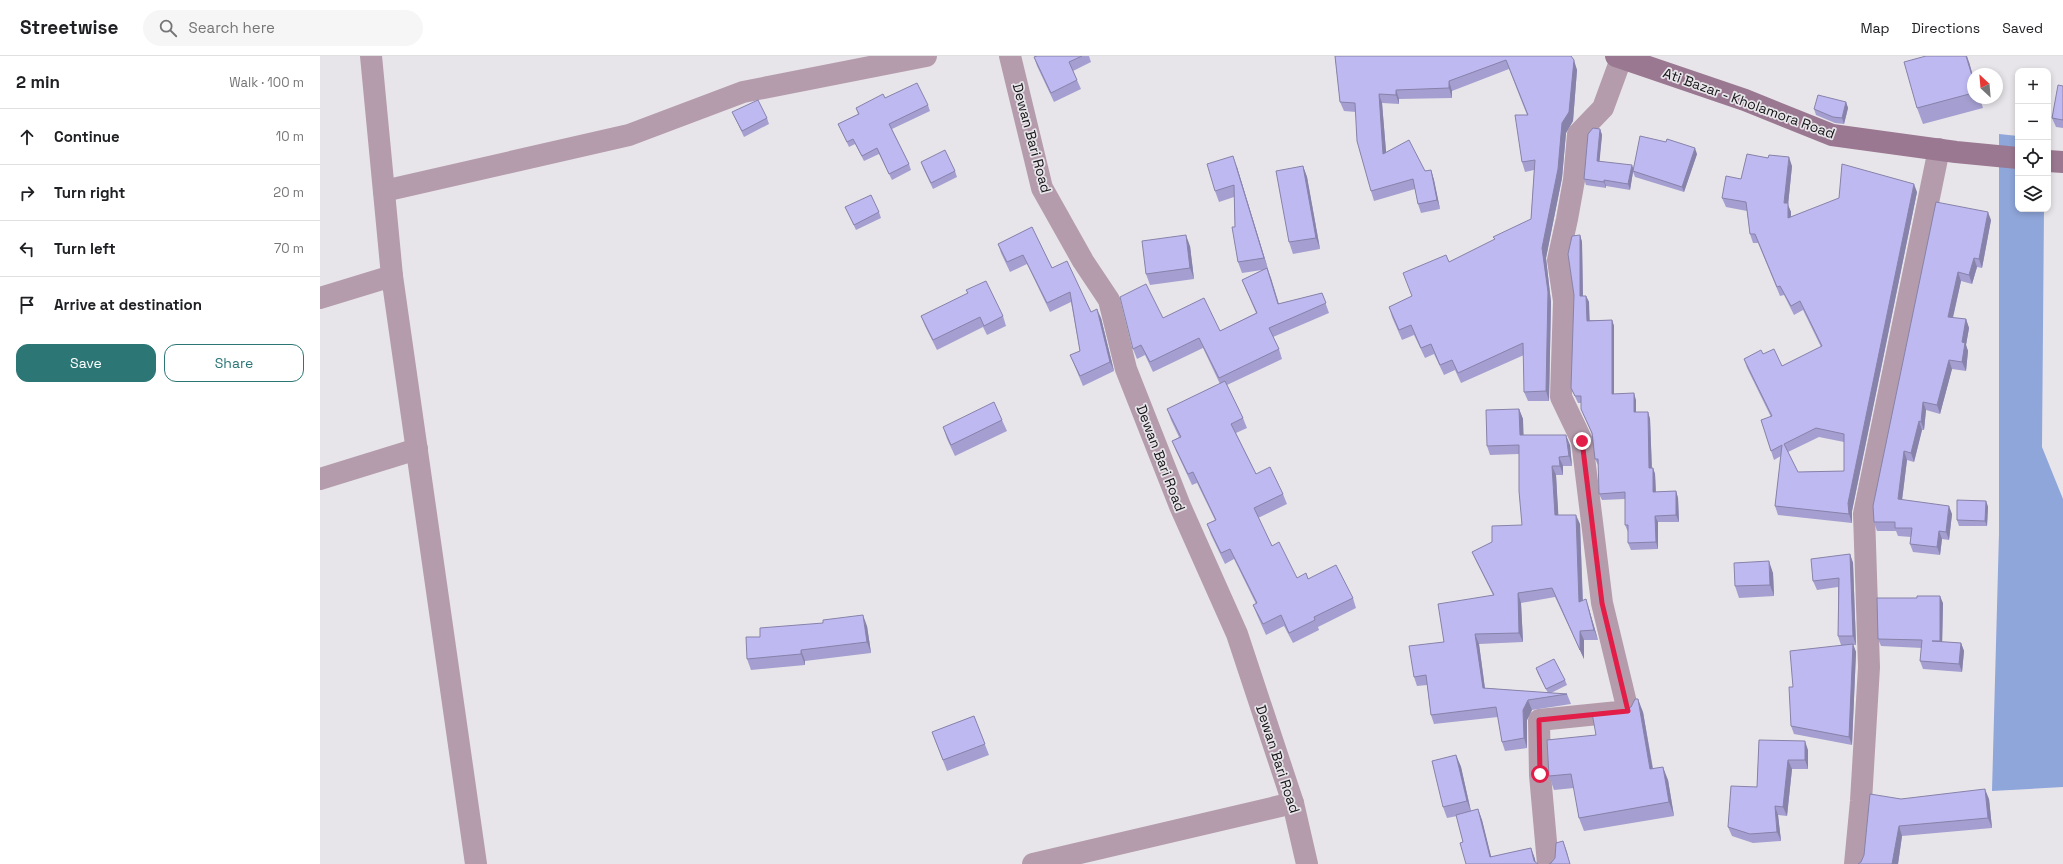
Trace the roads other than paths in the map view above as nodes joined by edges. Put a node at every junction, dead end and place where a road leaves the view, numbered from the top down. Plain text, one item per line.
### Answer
1 (371, 56) edge
2 (926, 56) edge
3 (1010, 56) edge
4 (1619, 57) edge
5 (1947, 150) junction
6 (2015, 158) edge
7 (2051, 161) edge
8 (2063, 162) edge
9 (384, 191) junction
10 (392, 276) junction
11 (320, 298) edge
12 (417, 449) junction
13 (320, 479) edge
14 (1293, 802) junction
15 (476, 864) edge
16 (1033, 864) edge
17 (1307, 864) edge
18 (1548, 864) edge
19 (1854, 864) edge

1 - 9 street
2 - 9 street
3 - 14 street, Dewan Bari Road
4 - 5 main road, Ati Bazar - Kholamora Road
4 - 18 street
5 - 6 main road, Ati Bazar - Kholamora Road
5 - 19 street
7 - 8 main road
9 - 10 street
10 - 11 street
10 - 12 street
12 - 13 street
12 - 15 street
14 - 16 street
14 - 17 street, Dewan Bari Road

